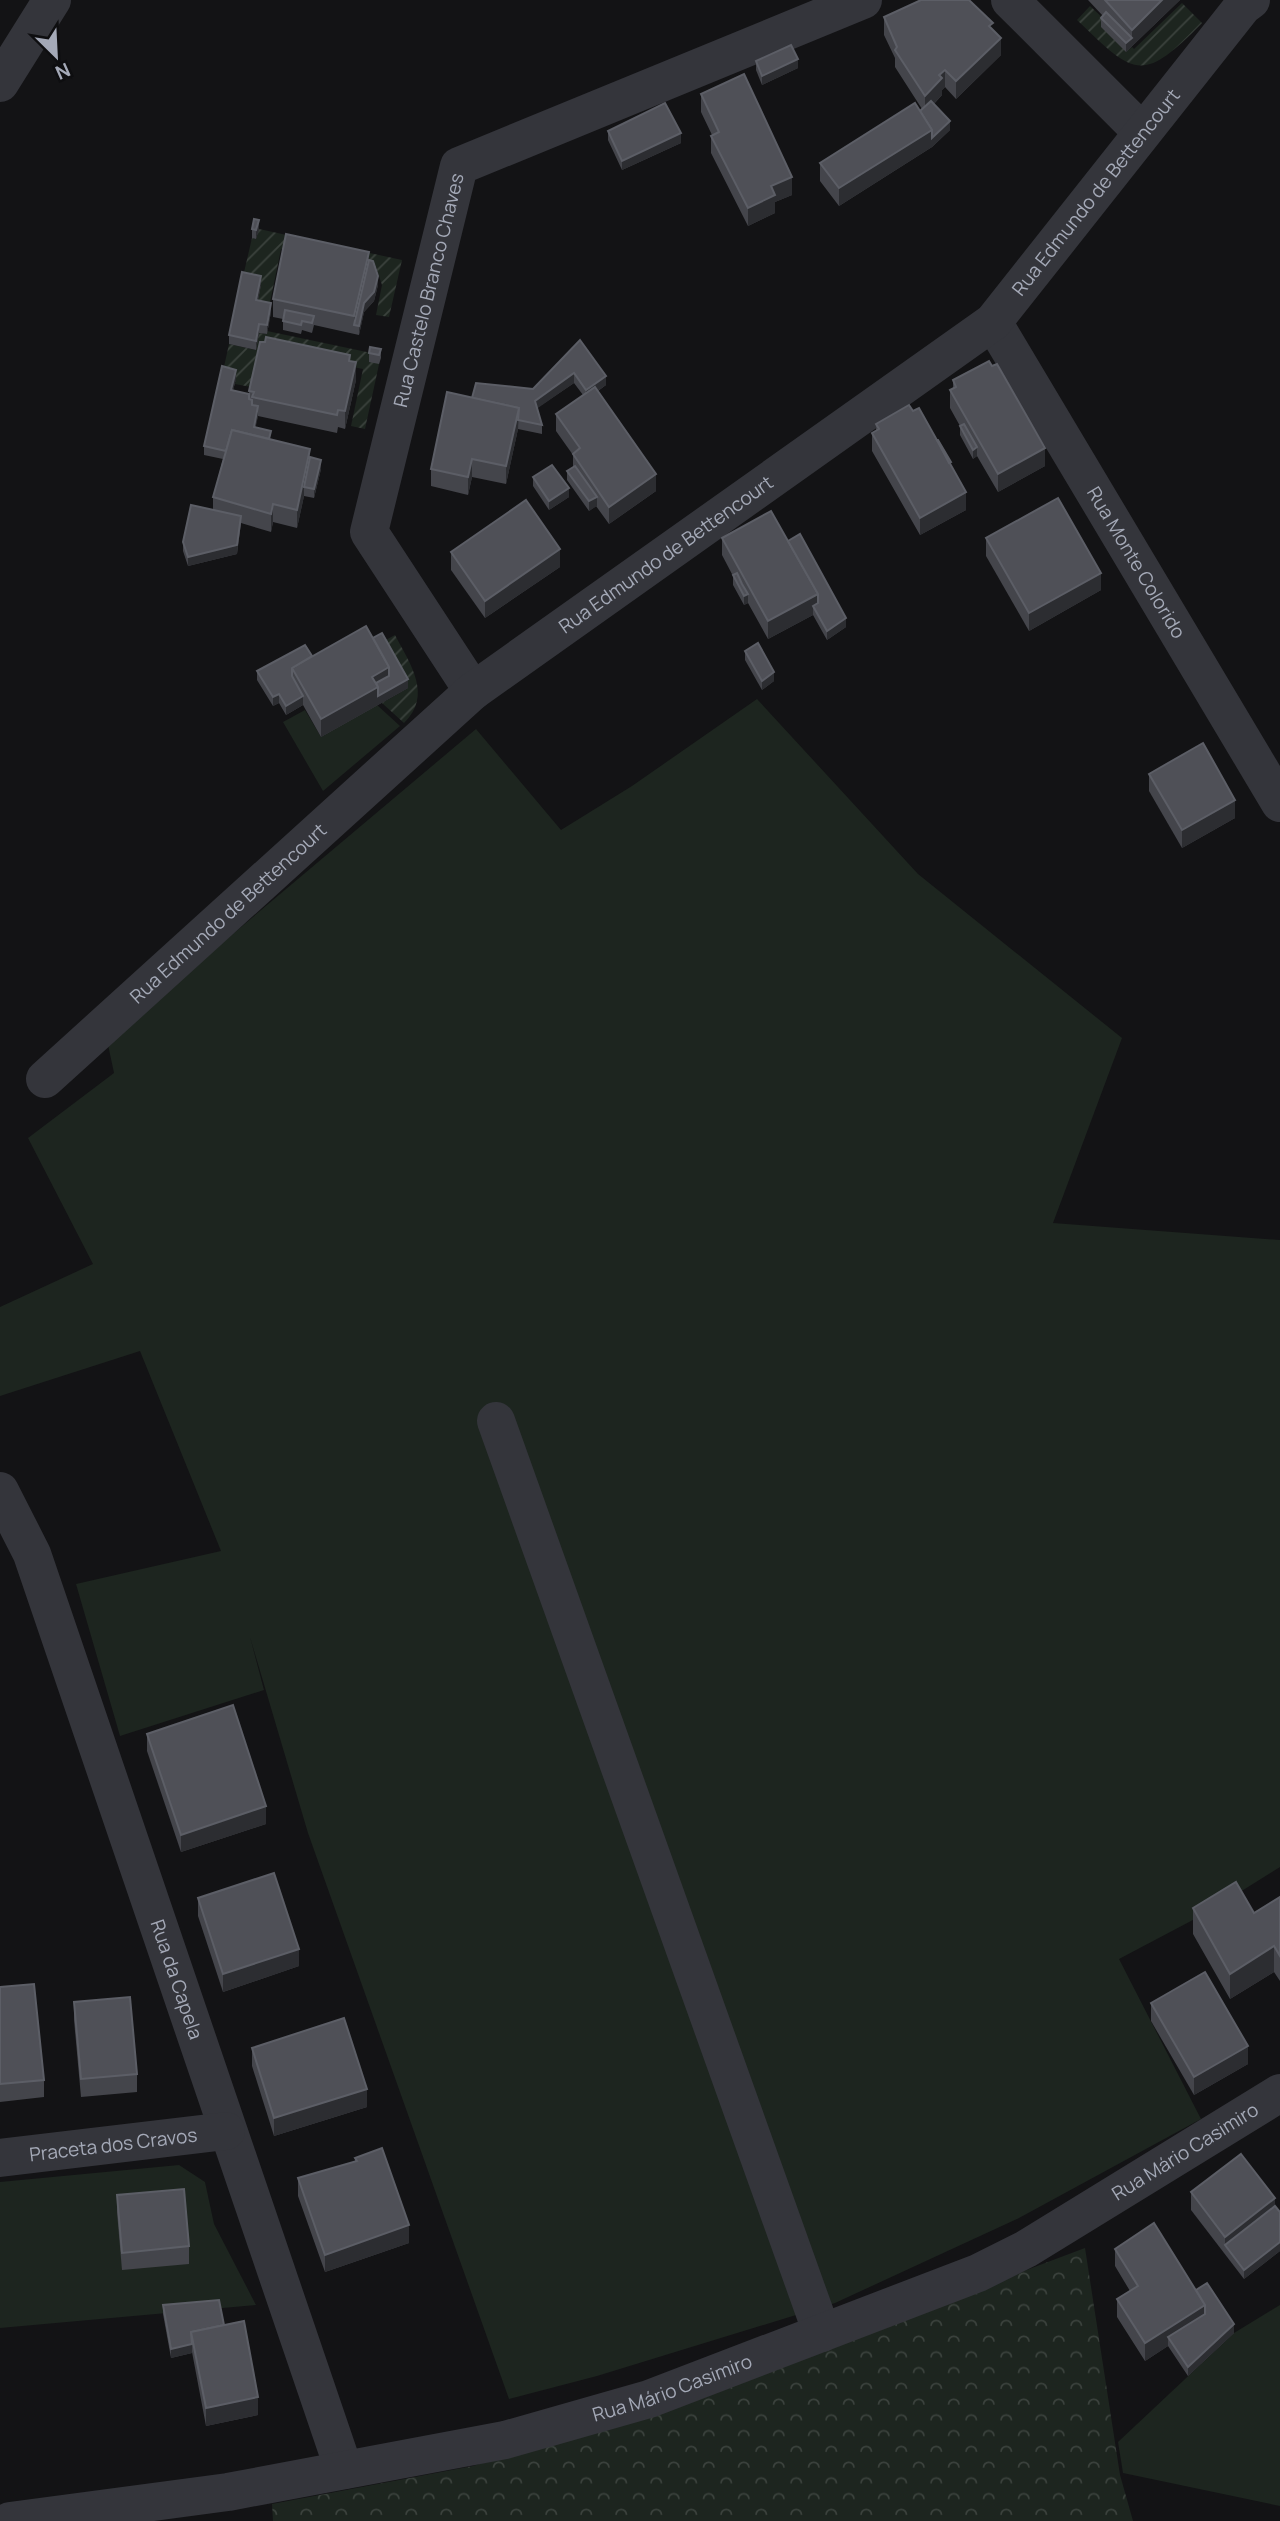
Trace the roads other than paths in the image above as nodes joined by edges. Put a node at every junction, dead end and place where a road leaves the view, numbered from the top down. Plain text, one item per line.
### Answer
1 (52, 0) edge
2 (863, 0) edge
3 (1010, 0) edge
4 (1251, 0) edge
5 (0, 83) edge
6 (1142, 132) junction
7 (993, 322) junction
8 (473, 691) junction
9 (1280, 803) edge
10 (45, 1079) dead end
11 (496, 1421) dead end
12 (0, 1491) edge
13 (16, 1553) edge
14 (1280, 2093) edge
15 (226, 2131) junction
16 (0, 2158) edge
17 (822, 2333) junction
18 (344, 2470) junction
19 (10, 2521) edge

1 - 5 street
2 - 8 street, Rua Castelo Branco Chaves
3 - 6 street
4 - 6 street, Rua Edmundo de Bettencourt
6 - 7 street, Rua Edmundo de Bettencourt
7 - 8 street, Rua Edmundo de Bettencourt
7 - 9 street, Rua Monte Colorido
8 - 10 street, Rua Edmundo de Bettencourt
11 - 17 street
12 - 13 street, Rua da Capela
13 - 15 street, Rua da Capela
14 - 17 street, Rua Mário Casimiro
15 - 16 street, Praceta dos Cravos
15 - 18 street, Rua da Capela
17 - 18 street, Rua Mário Casimiro
18 - 19 street, Rua Mário Casimiro

